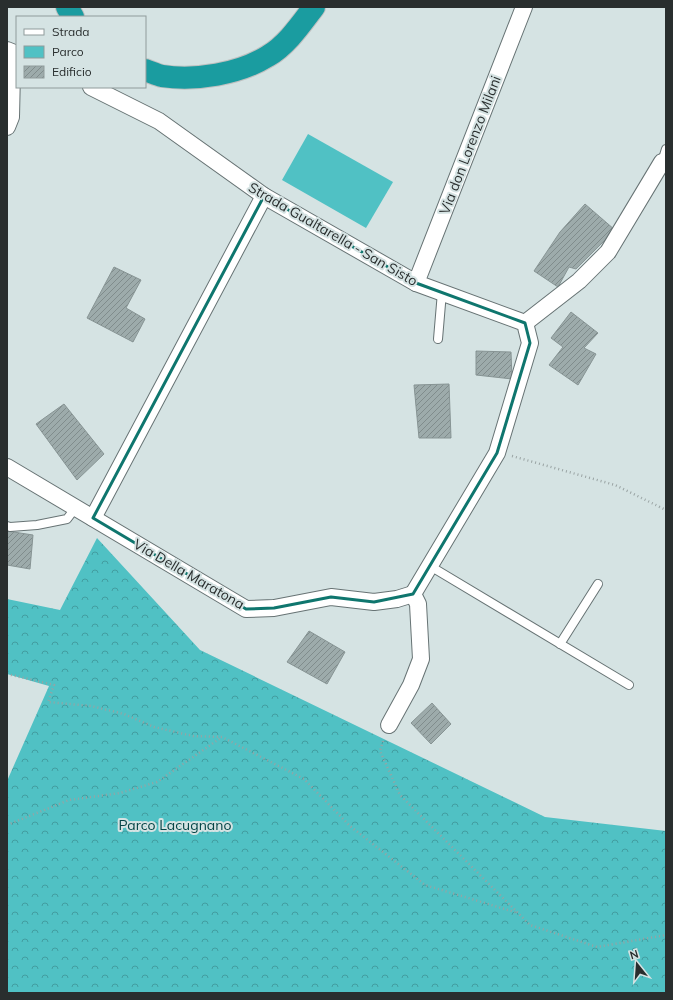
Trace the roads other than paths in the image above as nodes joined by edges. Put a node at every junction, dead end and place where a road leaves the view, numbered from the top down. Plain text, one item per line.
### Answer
1 (67, 7) edge
2 (314, 7) edge
3 (524, 7) edge
4 (72, 16) edge
5 (7, 62) edge
6 (146, 70) edge
7 (93, 88) edge
8 (7, 127) edge
9 (664, 155) edge
10 (264, 196) junction
11 (416, 283) junction
12 (442, 292) junction
13 (525, 323) junction
14 (438, 339) dead end
15 (7, 467) edge
16 (76, 507) junction
17 (93, 518) junction
18 (7, 526) edge
19 (430, 566) junction
20 (598, 584) dead end
21 (413, 594) junction
22 (560, 644) junction
23 (630, 685) dead end
24 (389, 725) road end

1 - 4 highway
2 - 6 highway
3 - 11 street, Via don Lorenzo Milani
5 - 8 street
7 - 10 street, Strada Gualtarella - San Sisto
9 - 13 street
10 - 11 street, Strada Gualtarella - San Sisto
10 - 17 street
11 - 12 street, Strada Gualtarella - San Sisto
12 - 13 street, Strada Gualtarella - San Sisto
12 - 14 lane
13 - 19 street
15 - 16 street, Via Della Maratona
16 - 17 street, Via Della Maratona
16 - 18 lane
17 - 21 street, Via Della Maratona
19 - 21 street
19 - 22 lane
20 - 22 lane
21 - 24 street
22 - 23 lane

